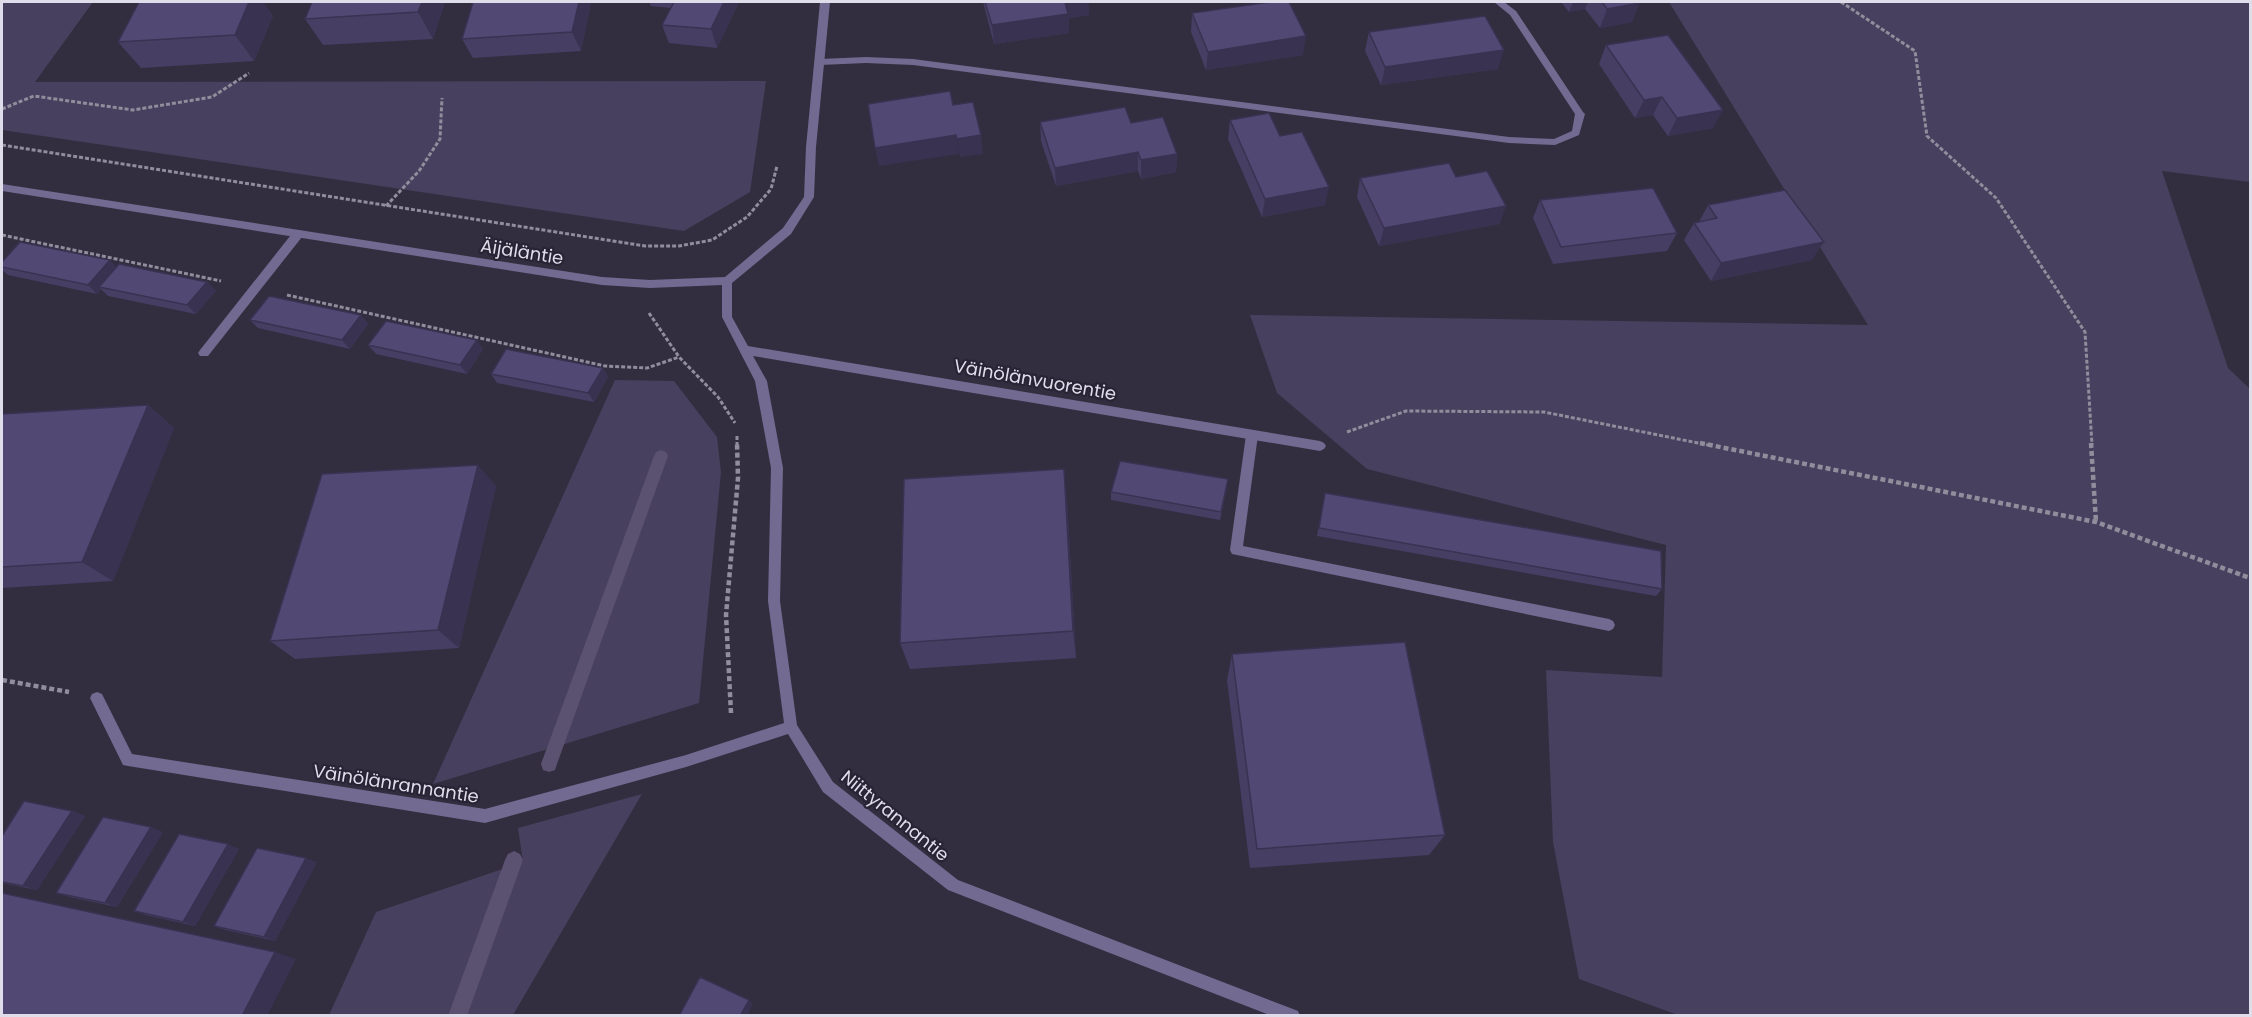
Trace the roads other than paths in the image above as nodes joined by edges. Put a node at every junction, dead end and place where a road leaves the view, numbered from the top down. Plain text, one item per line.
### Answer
1 (825, 2) edge
2 (1499, 2) edge
3 (820, 62) junction
4 (2, 187) edge
5 (298, 234) junction
6 (727, 281) junction
7 (744, 350) junction
8 (204, 353) dead end
9 (1252, 435) junction
10 (1320, 446) road end
11 (1609, 625) dead end
12 (97, 698) road end
13 (791, 728) junction
14 (1293, 1016) edge

1 - 3 street
2 - 3 street
3 - 6 street
4 - 5 street, Äijäläntie
5 - 6 street, Äijäläntie
5 - 8 street
6 - 7 street, Niittyrannantie
7 - 9 street, Väinölänvuorentie
7 - 13 street, Niittyrannantie
9 - 10 street, Väinölänvuorentie
9 - 11 street
12 - 13 street, Väinölänrannantie
13 - 14 street, Niittyrannantie

